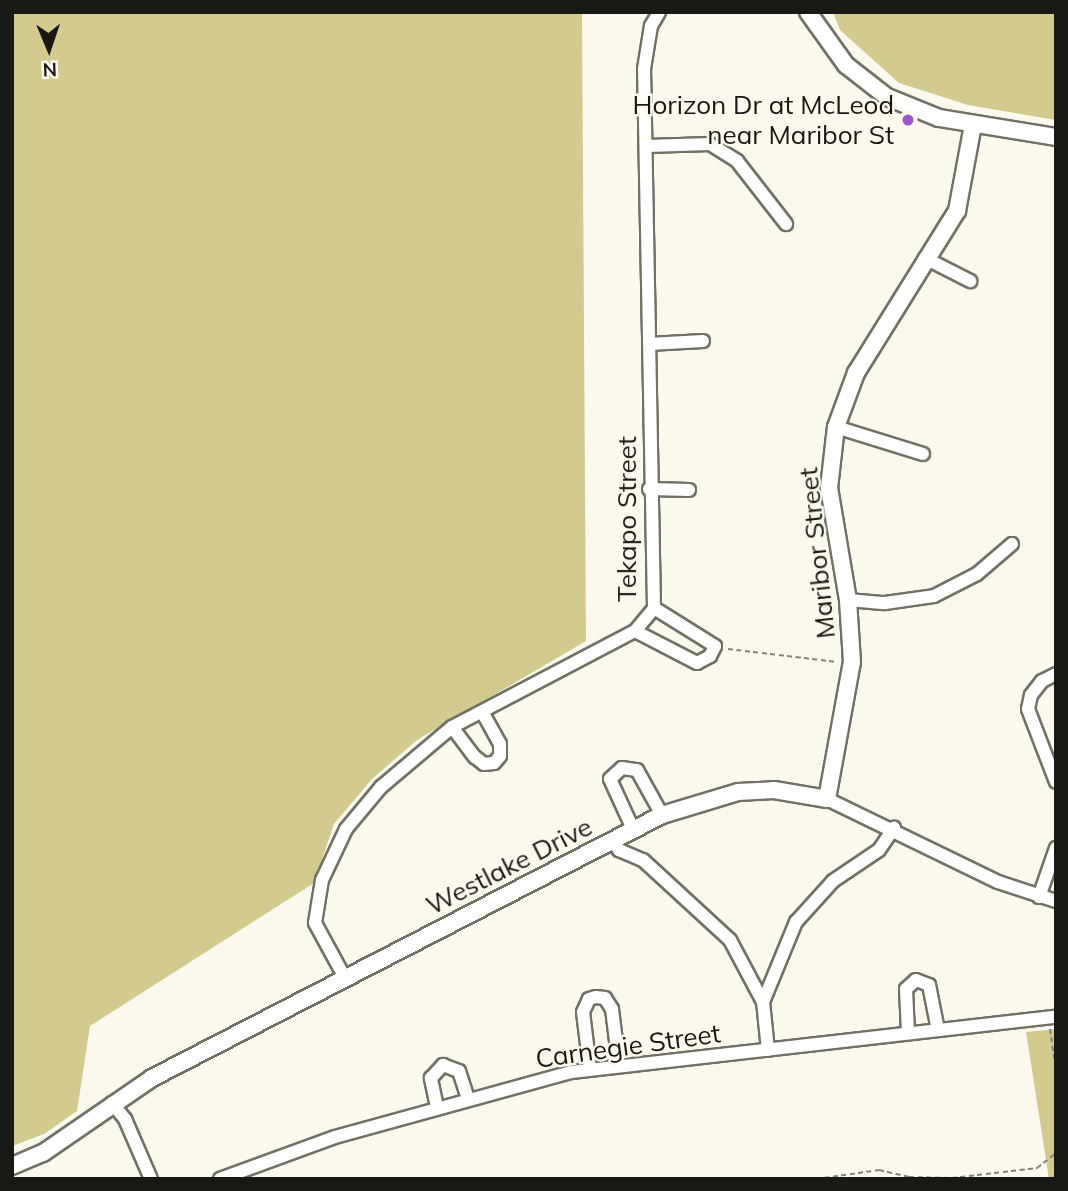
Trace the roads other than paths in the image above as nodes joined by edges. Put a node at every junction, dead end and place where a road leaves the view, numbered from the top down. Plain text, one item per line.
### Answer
1 (659, 12) edge
2 (808, 12) edge
3 (972, 125) junction
4 (1056, 137) edge
5 (647, 146) junction
6 (786, 224) dead end
7 (925, 258) junction
8 (970, 281) dead end
9 (703, 341) dead end
10 (649, 344) junction
11 (836, 427) junction
12 (923, 454) dead end
13 (649, 489) junction
14 (689, 490) dead end
15 (1012, 544) dead end
16 (848, 600) junction
17 (654, 608) junction
18 (635, 631) junction
19 (1056, 674) edge
20 (482, 712) junction
21 (452, 727) junction
22 (1056, 782) edge
23 (827, 799) junction
24 (662, 815) junction
25 (894, 828) junction
26 (633, 829) junction
27 (613, 840) junction
28 (1056, 848) edge
29 (1038, 897) junction
30 (1056, 901) edge
31 (776, 968) junction
32 (747, 970) junction
33 (345, 978) junction
34 (763, 1002) junction
35 (1052, 1017) edge
36 (938, 1030) junction
37 (908, 1033) junction
38 (768, 1050) junction
39 (619, 1066) junction
40 (590, 1069) junction
41 (468, 1099) junction
42 (112, 1103) junction
43 (437, 1107) junction
44 (12, 1166) edge
45 (151, 1179) edge
46 (220, 1179) edge

1 - 5 street, Tekapo Street
2 - 3 street
3 - 4 street
3 - 7 street, Maribor Street
5 - 6 street
5 - 10 street, Tekapo Street
7 - 8 street
7 - 11 street, Maribor Street
9 - 10 street
10 - 13 street, Tekapo Street
11 - 12 street
11 - 16 street, Maribor Street
13 - 14 street
13 - 17 street, Tekapo Street
15 - 16 street
16 - 23 street, Maribor Street
17 - 18 street, Tekapo Street
17 - 18 street
18 - 20 street, Tekapo Street
19 - 22 street
20 - 21 street, Tekapo Street
20 - 21 street
21 - 33 street, Tekapo Street
23 - 24 street, Westlake Drive
23 - 25 street, Westlake Drive
24 - 26 street, Westlake Drive
24 - 26 street
25 - 29 street, Westlake Drive
25 - 31 street
26 - 27 street, Westlake Drive
27 - 32 street
27 - 33 street, Westlake Drive
28 - 29 street
29 - 30 street, Westlake Drive
31 - 32 street
31 - 34 street
32 - 34 street
33 - 42 street, Westlake Drive
34 - 38 street
35 - 36 street, Carnegie Street
36 - 37 street, Carnegie Street
36 - 37 street
37 - 38 street, Carnegie Street
38 - 39 street, Carnegie Street
39 - 40 street, Carnegie Street
39 - 40 street
40 - 41 street, Carnegie Street
41 - 43 street, Carnegie Street
41 - 43 street
42 - 44 street, Westlake Drive
42 - 45 street
43 - 46 street, Carnegie Street

